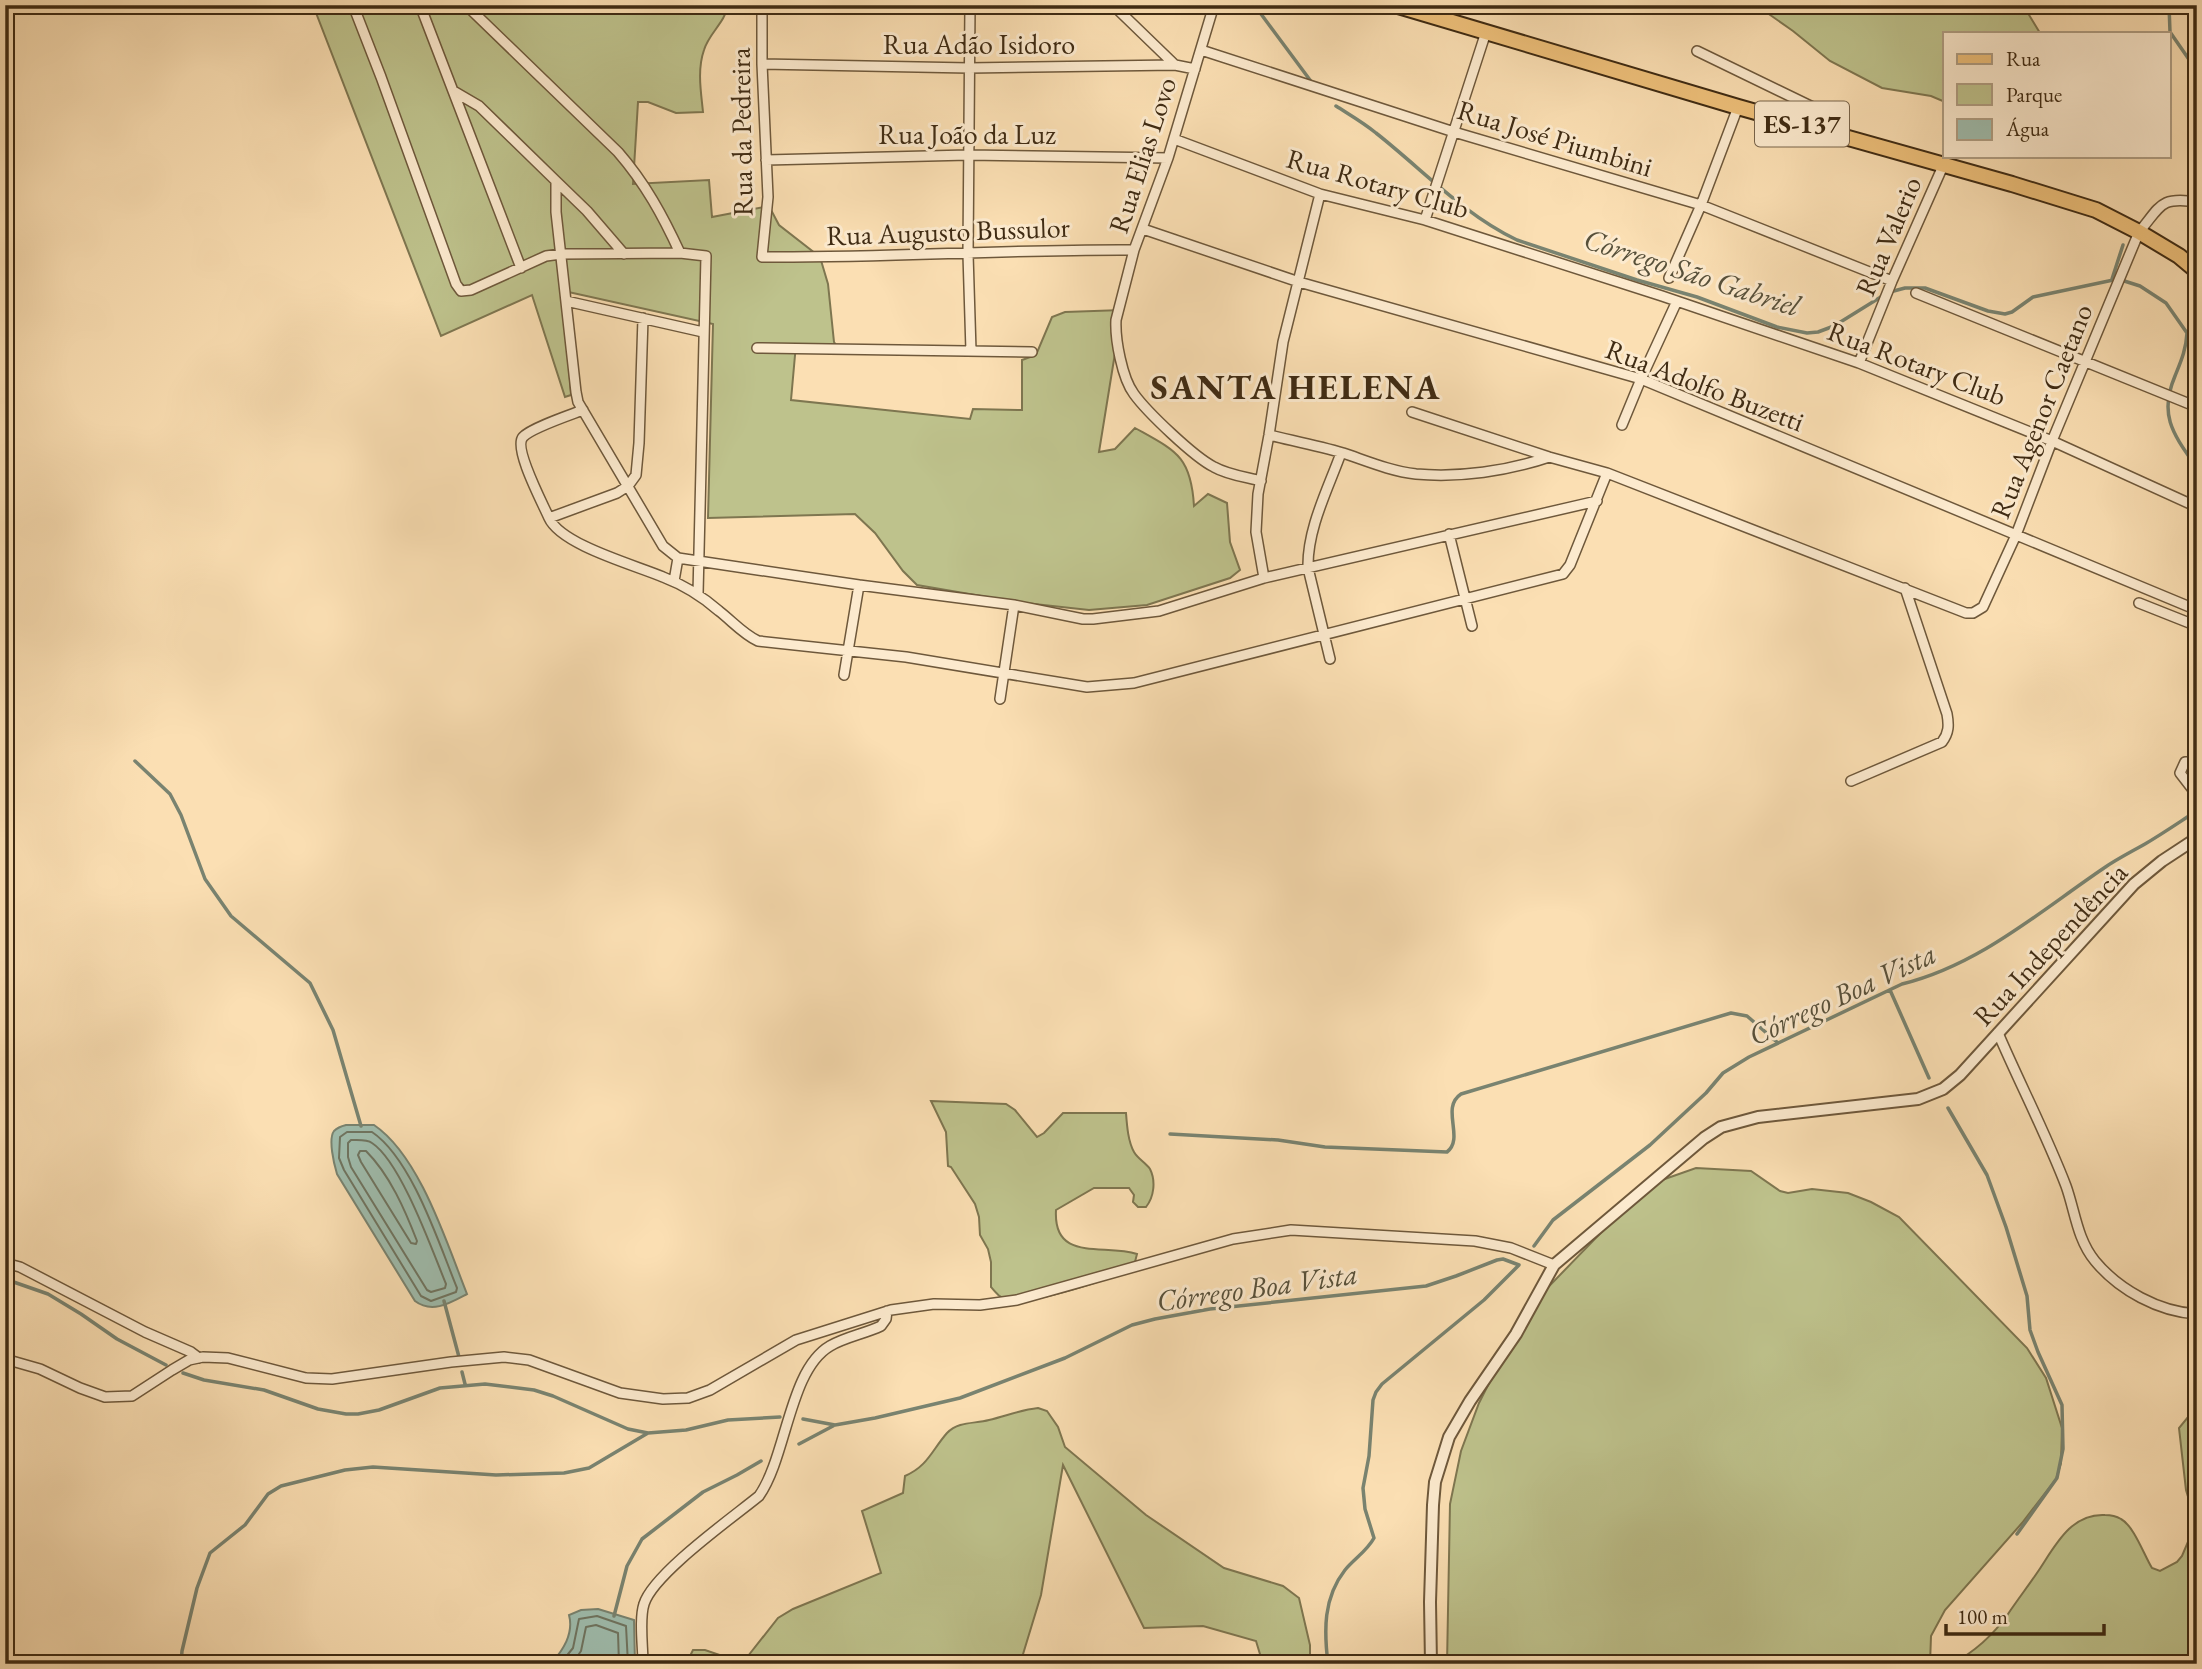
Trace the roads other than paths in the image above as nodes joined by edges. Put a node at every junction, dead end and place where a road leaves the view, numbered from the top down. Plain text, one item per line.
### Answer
1 (353, 5) edge
2 (420, 5) edge
3 (466, 5) edge
4 (762, 5) edge
5 (970, 5) edge
6 (1113, 5) edge
7 (1214, 5) edge
8 (1395, 5) edge
9 (1486, 32) junction
10 (1201, 50) junction
11 (1697, 51) dead end
12 (762, 64) junction
13 (1175, 65) junction
14 (969, 68) junction
15 (1195, 69) junction
16 (455, 92) junction
17 (1738, 107) junction
18 (1454, 132) junction
19 (1843, 135) junction
20 (1174, 139) junction
21 (968, 155) junction
22 (1168, 158) junction
23 (766, 160) junction
24 (1943, 166) junction
25 (556, 181) junction
26 (1320, 194) junction
27 (2197, 202) edge
28 (1701, 205) junction
29 (1425, 220) junction
30 (1143, 229) junction
31 (2139, 232) junction
32 (1134, 250) junction
33 (680, 253) junction
34 (561, 254) junction
35 (624, 254) junction
36 (968, 254) junction
37 (762, 257) joint
38 (521, 268) junction
39 (2197, 271) edge
40 (1669, 278) dead end
41 (1299, 282) junction
42 (1891, 283) junction
43 (1916, 293) dead end
44 (566, 301) junction
45 (1677, 301) junction
46 (643, 318) junction
47 (703, 332) junction
48 (757, 348) dead end
49 (971, 352) junction
50 (1032, 352) dead end
51 (2086, 361) junction
52 (1859, 363) junction
53 (1641, 379) junction
54 (2197, 407) edge
55 (583, 410) junction
56 (1412, 412) dead end
57 (1622, 425) dead end
58 (1269, 435) junction
59 (2052, 441) junction
60 (1341, 453) junction
61 (1549, 457) junction
62 (1607, 473) junction
63 (1261, 481) junction
64 (628, 486) junction
65 (1597, 501) junction
66 (2197, 508) edge
67 (549, 518) junction
68 (1449, 534) junction
69 (2016, 535) junction
70 (678, 558) junction
71 (698, 562) junction
72 (1308, 568) junction
73 (1264, 578) junction
74 (674, 581) junction
75 (859, 585) junction
76 (1905, 588) junction
77 (698, 594) junction
78 (1465, 598) junction
79 (2139, 603) dead end
80 (1014, 606) junction
81 (2197, 610) edge
82 (1472, 626) dead end
83 (2197, 626) edge
84 (1323, 634) junction
85 (847, 650) junction
86 (1329, 659) dead end
87 (1004, 673) junction
88 (844, 675) dead end
89 (1000, 699) dead end
90 (2197, 762) edge
91 (1851, 781) dead end
92 (2197, 795) edge
93 (2197, 838) edge
94 (1998, 1033) junction
95 (5, 1263) edge
96 (1554, 1265) junction
97 (887, 1311) junction
98 (2197, 1314) edge
99 (199, 1358) junction
100 (5, 1359) edge
101 (643, 1664) edge
102 (1431, 1664) edge

1 - 38 street
2 - 16 street
3 - 33 street
4 - 12 street, Rua da Pedreira
5 - 14 street
6 - 13 street
7 - 10 street, Rua Elias Lovo
8 - 9 main road, ES-137
9 - 17 main road, ES-137
9 - 18 street
10 - 15 street, Rua Elias Lovo
10 - 18 street, Rua José Piumbini
11 - 19 street
12 - 14 street, Rua Adão Isidoro
12 - 23 street, Rua da Pedreira
13 - 14 street, Rua Adão Isidoro
13 - 15 street, Rua Adão Isidoro
14 - 21 street
15 - 20 street, Rua Elias Lovo
16 - 25 street
16 - 38 street
17 - 19 main road, ES-137
17 - 28 street
18 - 28 street, Rua José Piumbini
18 - 29 street
19 - 24 main road, ES-137
20 - 22 street, Rua Elias Lovo
20 - 26 street, Rua Rotary Club
21 - 22 street, Rua João da Luz
21 - 23 street, Rua João da Luz
21 - 36 street
22 - 30 street, Rua Elias Lovo
23 - 37 street, Rua da Pedreira
24 - 31 main road, ES-137
24 - 42 street, Rua Valerio
25 - 34 street
25 - 35 street
26 - 29 street, Rua Rotary Club
26 - 41 street
27 - 31 street, Rua Agenor Caetano
28 - 40 street
28 - 42 street, Rua José Piumbini
29 - 45 street, Rua Rotary Club
30 - 32 street, Rua Elias Lovo
30 - 41 street, Rua Adolfo Buzetti
31 - 39 main road, ES-137
31 - 51 street, Rua Agenor Caetano
32 - 36 street, Rua Augusto Bussulor
32 - 63 street, Rua Elias Lovo
33 - 35 street
33 - 47 street
34 - 35 street
34 - 38 street
34 - 44 street
36 - 37 street, Rua Augusto Bussulor
36 - 49 street
41 - 53 street, Rua Adolfo Buzetti
41 - 58 street
42 - 52 street, Rua Valerio
43 - 51 street
44 - 46 street
44 - 55 street
45 - 52 street, Rua Rotary Club
45 - 53 street
46 - 47 street
46 - 64 street
47 - 71 street
48 - 49 street
49 - 50 street
51 - 54 street
51 - 59 street, Rua Agenor Caetano
52 - 59 street, Rua Rotary Club
53 - 57 street
53 - 69 street, Rua Adolfo Buzetti
55 - 64 street
55 - 67 street
56 - 61 street
58 - 60 street
58 - 63 street
59 - 66 street, Rua Rotary Club
59 - 69 street, Rua Agenor Caetano
60 - 61 street
60 - 72 street
61 - 62 street
62 - 65 street
62 - 76 street
63 - 73 street
64 - 67 street
64 - 70 street
65 - 68 street
65 - 78 street
67 - 74 street
68 - 72 street
68 - 78 street
69 - 76 street, Rua Agenor Caetano
69 - 81 street, Rua Adolfo Buzetti
70 - 71 street
70 - 74 street
71 - 75 street
71 - 77 street
72 - 73 street
72 - 84 street
73 - 80 street
74 - 77 street
75 - 80 street
75 - 85 street
76 - 91 street
77 - 85 street
78 - 82 street
78 - 84 street
79 - 83 street
80 - 87 street
84 - 86 street
84 - 87 street
85 - 87 street
85 - 88 street
87 - 89 street
90 - 92 street
93 - 94 street, Rua Independência
94 - 96 street, Rua Independência
94 - 98 street
95 - 99 street
96 - 97 street
96 - 102 street
97 - 99 street
97 - 101 street
99 - 100 street

